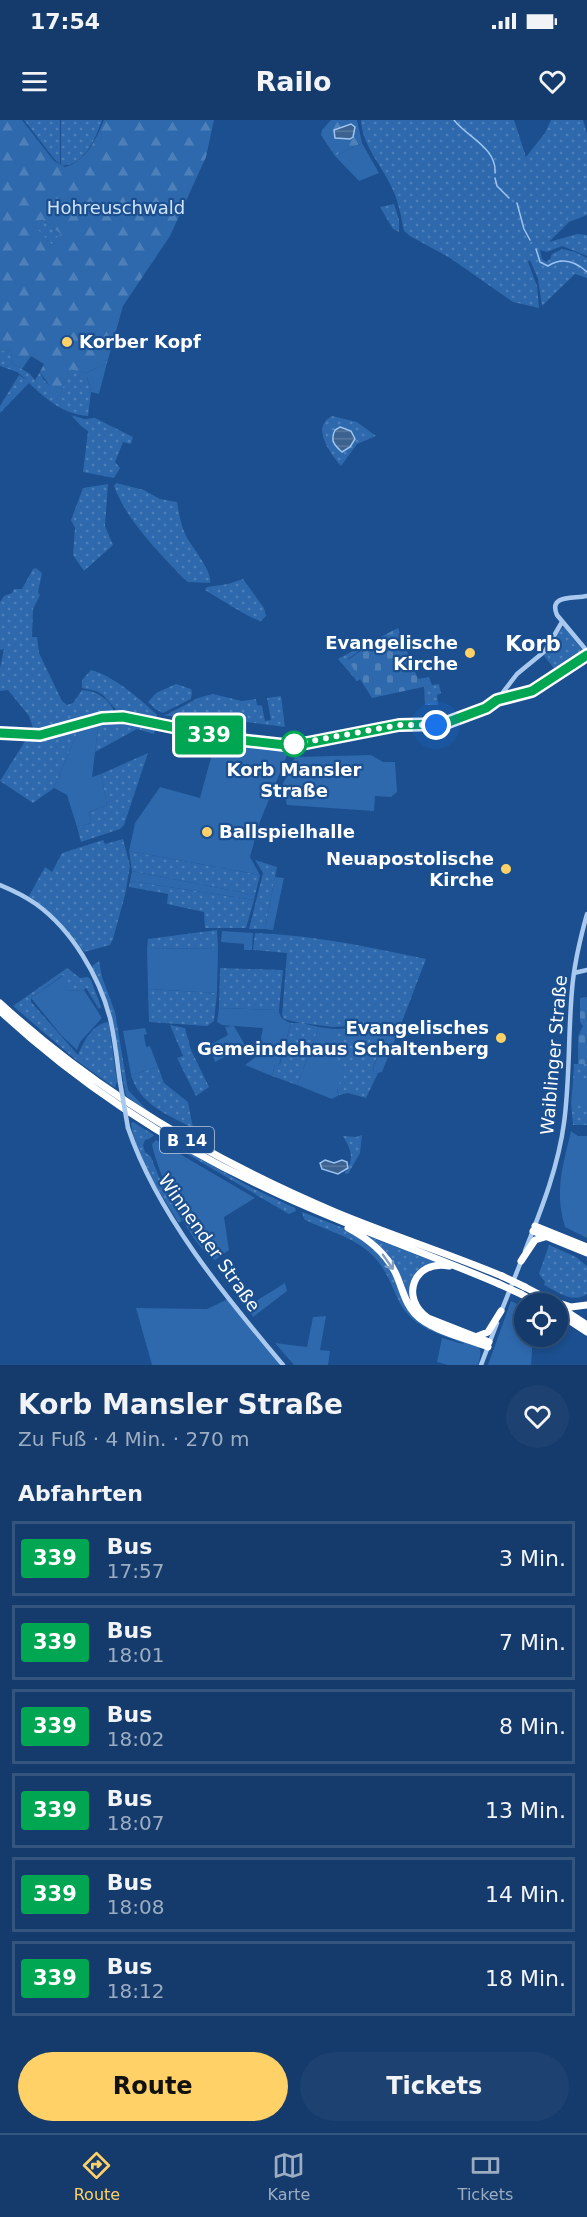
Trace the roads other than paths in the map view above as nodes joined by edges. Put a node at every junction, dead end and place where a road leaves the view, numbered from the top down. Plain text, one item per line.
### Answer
1 (587, 596) edge
2 (562, 622) junction
3 (587, 653) edge
4 (506, 690) junction
5 (510, 697) junction
6 (497, 700) junction
7 (0, 733) edge
8 (0, 885) edge
9 (587, 914) edge
10 (587, 970) edge
11 (574, 973) junction
12 (0, 1003) edge
13 (0, 1011) edge
14 (339, 1220) junction
15 (534, 1229) junction
16 (548, 1237) junction
17 (587, 1247) edge
18 (587, 1253) edge
19 (521, 1261) junction
20 (463, 1269) junction
21 (500, 1280) junction
22 (523, 1290) junction
23 (526, 1293) edge
24 (531, 1293) edge
25 (587, 1305) edge
26 (568, 1306) edge
27 (501, 1311) junction
28 (568, 1313) edge
29 (568, 1320) edge
30 (587, 1325) edge
31 (587, 1332) edge
32 (475, 1336) junction
33 (488, 1344) junction
34 (284, 1365) edge
35 (481, 1365) edge

1 - 2 street
2 - 3 street
2 - 4 street
3 - 5 street
4 - 5 street
4 - 6 street
5 - 6 street
6 - 7 street
8 - 34 street, Winnender Straße, bridge
9 - 11 street, Waiblinger Straße
10 - 11 street
11 - 15 street, Waiblinger Straße
12 - 21 highway, B 14
13 - 14 highway, B 14
14 - 20 highway, B 14
14 -> 33 highway
15 - 16 highway
15 - 17 highway
15 - 19 street, Waiblinger Straße
16 - 18 highway
16 - 19 highway
19 - 27 street, Waiblinger Straße
20 - 21 highway, B 14
20 - 32 highway
21 - 22 highway, B 14, bridge
22 - 23 highway, B 14
22 - 24 highway, B 14
25 - 26 highway
27 - 32 highway
27 - 33 street, Waiblinger Straße
28 - 30 highway
29 - 31 highway
32 - 33 highway
33 - 35 street, Waiblinger Straße

